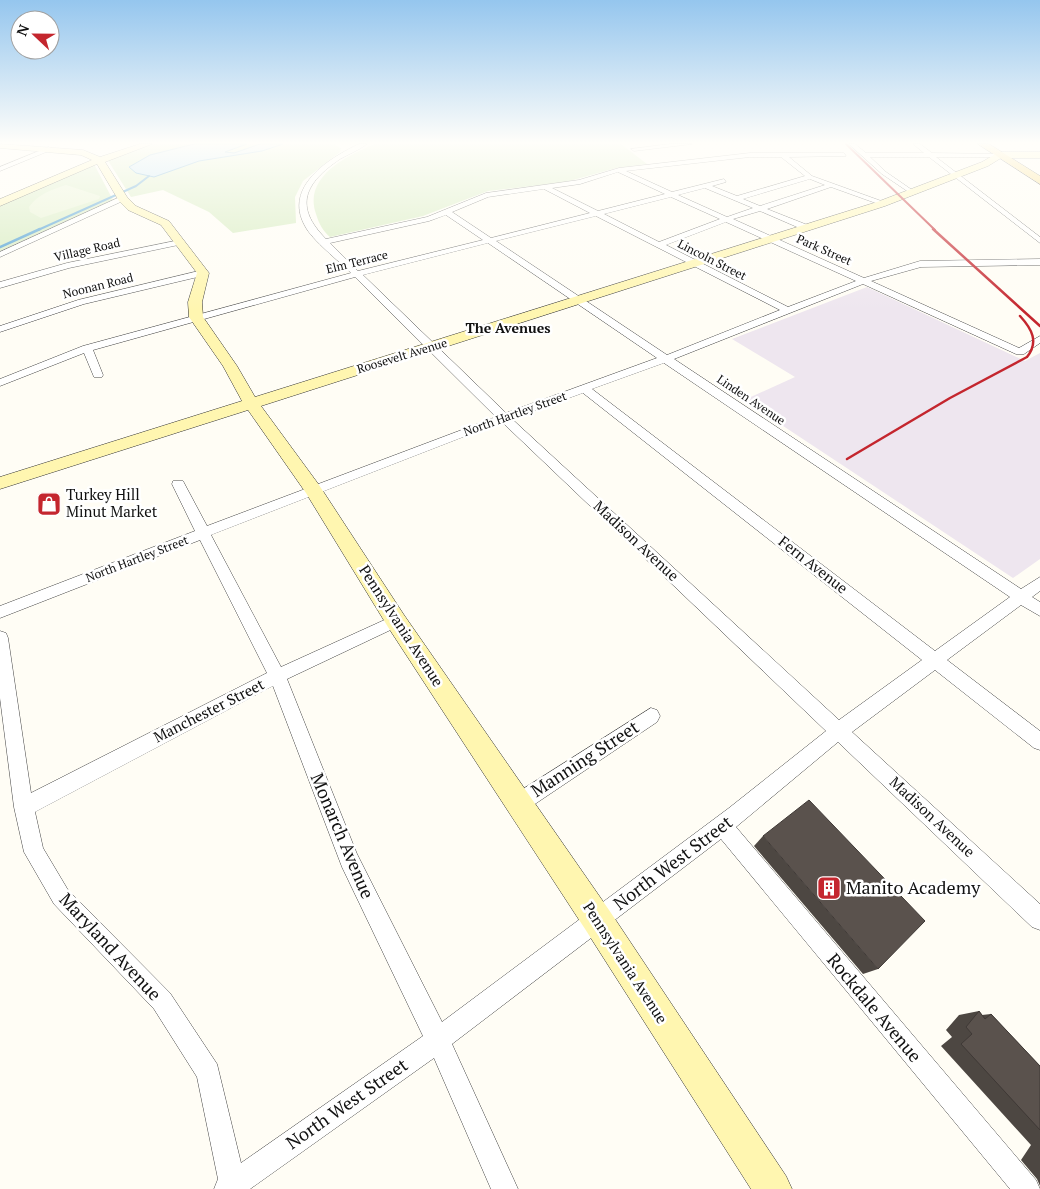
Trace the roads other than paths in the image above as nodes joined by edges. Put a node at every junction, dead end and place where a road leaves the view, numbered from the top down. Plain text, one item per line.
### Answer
1 (112, 199) edge
2 (125, 199) edge
3 (305, 199) edge
4 (476, 199) edge
5 (570, 199) edge
6 (646, 199) edge
7 (688, 199) edge
8 (735, 199) edge
9 (738, 199) edge
10 (790, 199) edge
11 (869, 199) edge
12 (894, 199) edge
13 (987, 199) edge
14 (721, 204) dead end
15 (881, 204) junction
16 (762, 209) junction
17 (447, 212) junction
18 (597, 213) junction
19 (727, 219) junction
20 (807, 228) junction
21 (770, 239) junction
22 (488, 241) junction
23 (1040, 241) edge
24 (180, 242) junction
25 (324, 242) junction
26 (658, 246) junction
27 (0, 255) edge
28 (1040, 262) edge
29 (694, 263) junction
30 (203, 273) junction
31 (357, 275) junction
32 (863, 281) junction
33 (0, 285) edge
34 (578, 301) junction
35 (789, 311) junction
36 (196, 317) junction
37 (0, 329) edge
38 (1040, 339) edge
39 (431, 347) junction
40 (87, 348) junction
41 (665, 359) junction
42 (98, 375) dead end
43 (0, 383) edge
44 (585, 389) junction
45 (252, 404) junction
46 (504, 419) junction
47 (0, 483) edge
48 (178, 484) dead end
49 (313, 490) junction
50 (204, 533) junction
51 (1040, 583) edge
52 (1020, 597) junction
53 (1040, 610) edge
54 (0, 612) edge
55 (396, 621) junction
56 (0, 638) edge
57 (934, 660) junction
58 (277, 676) junction
59 (651, 716) dead end
60 (840, 730) junction
61 (1040, 742) edge
62 (518, 803) junction
63 (24, 807) junction
64 (722, 825) junction
65 (1040, 919) edge
66 (598, 921) junction
67 (438, 1040) junction
68 (231, 1187) edge
69 (505, 1189) edge
70 (773, 1189) edge
71 (1027, 1189) edge

1 - 27 street
2 - 24 street
3 - 25 street, Madison Avenue
4 - 17 street
5 - 18 street, Lincoln Street
6 - 18 street, Elm Terrace
7 - 19 street, Park Street
8 - 14 street
9 - 16 street
10 - 16 street
11 - 15 street
12 - 15 street, Roosevelt Avenue
13 - 23 street
15 - 20 street, Roosevelt Avenue
16 - 19 street
16 - 20 street
17 - 22 street, Linden Avenue
17 - 25 street
18 - 22 street, Elm Terrace
18 - 26 street, Lincoln Street
19 - 21 street, Park Street
19 - 26 street
20 - 21 street, Roosevelt Avenue
21 - 29 street, Roosevelt Avenue
21 - 32 street, Park Street
22 - 31 street, Elm Terrace
22 - 34 street, Linden Avenue
24 - 30 street
24 - 33 street, Village Road
25 - 31 street, Madison Avenue
26 - 29 street, Lincoln Street
28 - 32 street, North Hartley Street
29 - 34 street, Roosevelt Avenue
29 - 35 street, Lincoln Street
30 - 36 street
30 - 37 street, Noonan Road
31 - 36 street, Elm Terrace
31 - 39 street, Madison Avenue
32 - 35 street, North Hartley Street
32 - 38 street, Park Street
34 - 39 street, Roosevelt Avenue
34 - 41 street, Linden Avenue
35 - 41 street, North Hartley Street
36 - 40 street, Elm Terrace
36 - 45 street, Pennsylvania Avenue
39 - 45 street, Roosevelt Avenue
39 - 46 street, Madison Avenue
40 - 42 street
40 - 43 street, Elm Terrace
41 - 44 street, North Hartley Street
41 - 52 street, Linden Avenue
44 - 46 street, North Hartley Street
44 - 57 street, Fern Avenue
45 - 47 street, Roosevelt Avenue
45 - 49 street, Pennsylvania Avenue
46 - 49 street, North Hartley Street
46 - 60 street, Madison Avenue
48 - 50 street, Monarch Avenue
49 - 50 street, North Hartley Street
49 - 55 street, Pennsylvania Avenue
50 - 54 street, North Hartley Street
50 - 58 street, Monarch Avenue
51 - 52 street, North West Street
52 - 53 street, Linden Avenue
52 - 57 street, North West Street
55 - 58 street, Manchester Street
55 - 62 street, Pennsylvania Avenue
56 - 63 street, Maryland Avenue
57 - 60 street, North West Street
57 - 61 street, Fern Avenue
58 - 63 street, Manchester Street
58 - 67 street, Monarch Avenue
59 - 62 street, Manning Street
60 - 64 street, North West Street
60 - 65 street, Madison Avenue
62 - 66 street, Pennsylvania Avenue
63 - 68 street, Maryland Avenue
64 - 66 street, North West Street
64 - 71 street, Rockdale Avenue
66 - 67 street, North West Street
66 - 70 street, Pennsylvania Avenue
67 - 68 street, North West Street
67 - 69 street, Monarch Avenue

